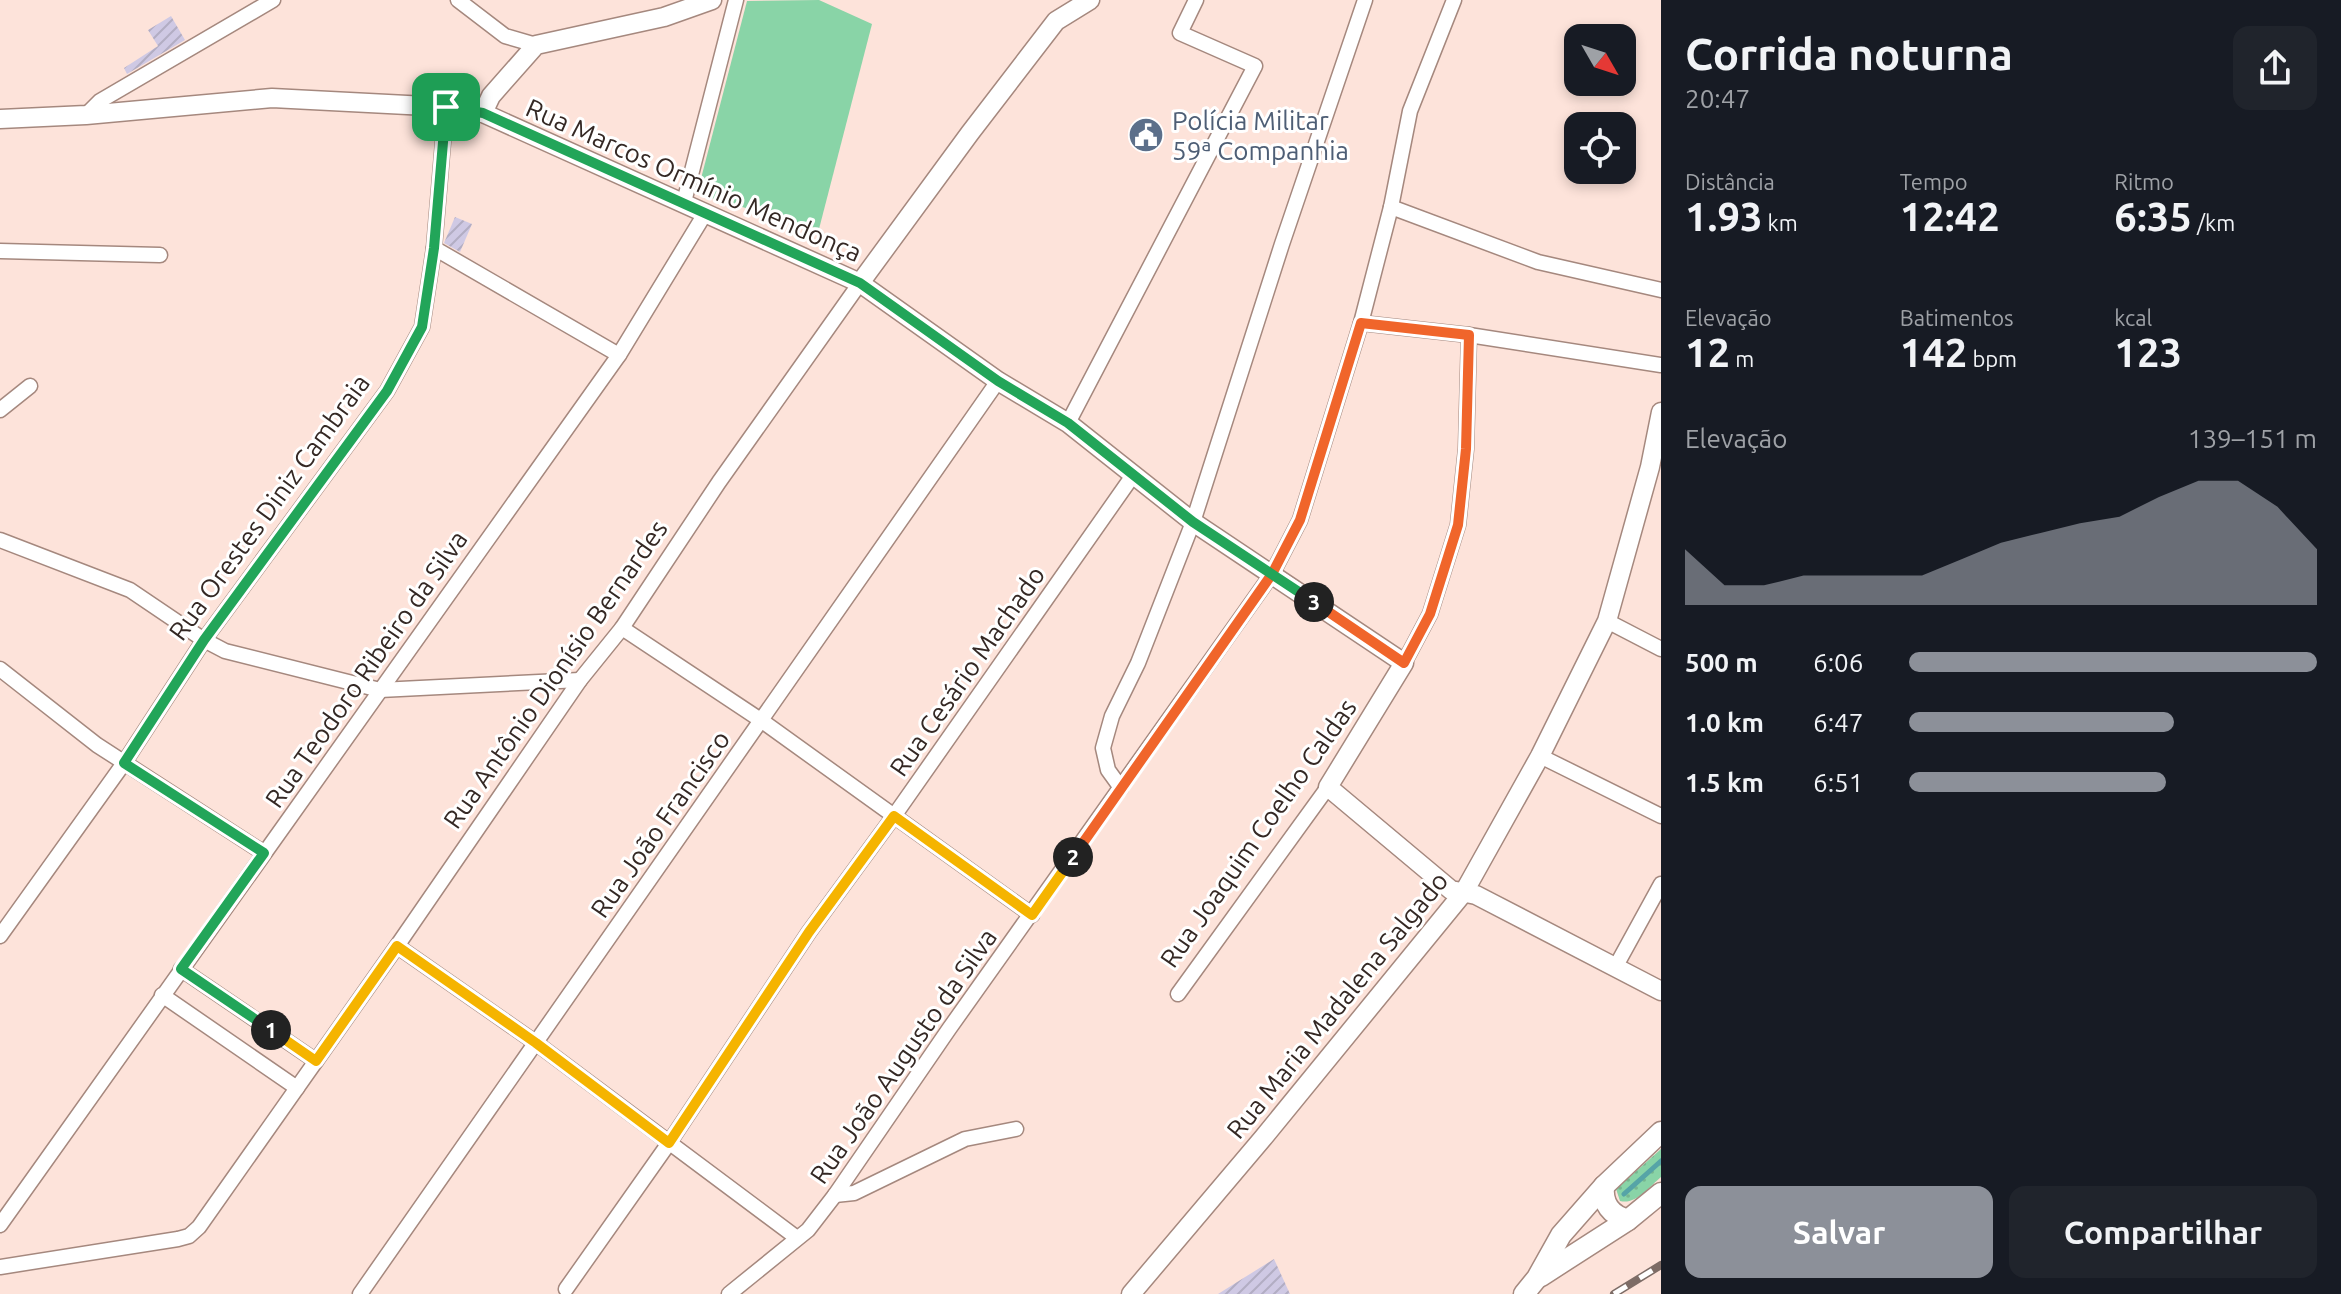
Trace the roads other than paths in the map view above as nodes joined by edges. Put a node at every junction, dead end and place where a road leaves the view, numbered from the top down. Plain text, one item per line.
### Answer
1 (273, 0) edge
2 (458, 0) edge
3 (712, 0) edge
4 (736, 0) edge
5 (1090, 0) edge
6 (1196, 0) edge
7 (1365, 0) edge
8 (1454, 0) edge
9 (536, 45) junction
10 (446, 107) junction
11 (483, 113) junction
12 (86, 115) junction
13 (0, 119) edge
14 (684, 202) junction
15 (1391, 207) junction
16 (706, 212) junction
17 (434, 248) junction
18 (0, 251) edge
19 (160, 255) dead end
20 (860, 283) junction
21 (1661, 290) edge
22 (1361, 323) junction
23 (1469, 335) junction
24 (619, 355) junction
25 (1661, 365) edge
26 (998, 381) junction
27 (30, 386) dead end
28 (0, 410) edge
29 (1661, 412) edge
30 (1068, 423) junction
31 (1656, 470) edge
32 (1134, 474) junction
33 (1193, 522) junction
34 (0, 540) edge
35 (1272, 574) junction
36 (1607, 621) junction
37 (622, 628) junction
38 (204, 640) junction
39 (1661, 649) edge
40 (1404, 663) junction
41 (0, 669) edge
42 (580, 680) junction
43 (380, 690) junction
44 (762, 721) junction
45 (1540, 756) junction
46 (124, 763) junction
47 (1328, 787) junction
48 (1121, 788) junction
49 (894, 816) junction
50 (1661, 816) edge
51 (264, 853) junction
52 (1661, 884) edge
53 (1464, 892) junction
54 (1032, 915) junction
55 (0, 936) edge
56 (397, 946) junction
57 (1616, 966) junction
58 (181, 969) junction
59 (1661, 991) edge
60 (1178, 994) dead end
61 (162, 995) junction
62 (536, 1043) junction
63 (316, 1061) junction
64 (297, 1088) junction
65 (1016, 1129) dead end
66 (1661, 1132) edge
67 (669, 1143) junction
68 (1604, 1186) junction
69 (1661, 1193) edge
70 (835, 1195) junction
71 (1628, 1220) junction
72 (0, 1225) edge
73 (797, 1238) junction
74 (0, 1267) edge
75 (1531, 1286) edge
76 (566, 1289) dead end
77 (360, 1294) edge
78 (729, 1294) edge
79 (1131, 1294) edge

1 - 12 street
2 - 9 street
3 - 9 street
4 - 14 street
5 - 20 street, Rua Antônio Dionísio Bernardes
6 - 30 street
7 - 33 street
8 - 15 street, Rua João Augusto da Silva
9 - 11 street
10 - 11 street, Rua Marcos Ormínio Mendonça
10 - 12 street, Rua Marcos Ormínio Mendonça
10 - 17 street, Rua Orestes Diniz Cambraia
11 - 14 street, Rua Marcos Ormínio Mendonça
12 - 13 street, Rua Marcos Ormínio Mendonça
14 - 16 street, Rua Marcos Ormínio Mendonça
15 - 21 street
15 - 22 street, Rua João Augusto da Silva
16 - 20 street, Rua Marcos Ormínio Mendonça
16 - 24 street, Rua Teodoro Ribeiro da Silva
17 - 24 street
17 - 38 street, Rua Orestes Diniz Cambraia
18 - 19 street
20 - 26 street, Rua Marcos Ormínio Mendonça
20 - 37 street, Rua Antônio Dionísio Bernardes
22 - 23 street
22 - 35 street, Rua João Augusto da Silva
23 - 25 street
23 - 40 street, Rua Joaquim Coelho Caldas
24 - 43 street, Rua Teodoro Ribeiro da Silva
26 - 30 street, Rua Marcos Ormínio Mendonça
26 - 44 street, Rua João Francisco
27 - 28 street
29 - 31 street, Rua Maria Madalena Salgado
30 - 32 street, Rua Marcos Ormínio Mendonça
31 - 36 street, Rua Maria Madalena Salgado
32 - 33 street, Rua Marcos Ormínio Mendonça
32 - 49 street, Rua Cesário Machado
33 - 35 street, Rua Marcos Ormínio Mendonça
33 - 48 street
34 - 38 street
35 - 40 street, Rua Marcos Ormínio Mendonça
35 - 48 street, Rua João Augusto da Silva
36 - 39 street
36 - 45 street, Rua Maria Madalena Salgado
37 - 42 street, Rua Antônio Dionísio Bernardes
37 - 44 street
38 - 43 street
38 - 46 street, Rua Orestes Diniz Cambraia
40 - 47 street, Rua Joaquim Coelho Caldas
41 - 46 street
42 - 43 street
42 - 56 street, Rua Antônio Dionísio Bernardes
43 - 51 street, Rua Teodoro Ribeiro da Silva
44 - 49 street
44 - 62 street, Rua João Francisco
45 - 50 street
45 - 53 street, Rua Maria Madalena Salgado
46 - 51 street
46 - 55 street, Rua Orestes Diniz Cambraia
47 - 53 street
47 - 60 street, Rua Joaquim Coelho Caldas
48 - 54 street, Rua João Augusto da Silva
49 - 54 street
49 - 67 street, Rua Cesário Machado
51 - 58 street, Rua Teodoro Ribeiro da Silva
52 - 57 street
53 - 57 street
53 - 79 street, Rua Maria Madalena Salgado
54 - 70 street, Rua João Augusto da Silva
56 - 62 street
56 - 63 street, Rua Antônio Dionísio Bernardes
57 - 59 street
58 - 61 street, Rua Teodoro Ribeiro da Silva
58 - 63 street
61 - 64 street
61 - 72 street, Rua Teodoro Ribeiro da Silva
62 - 67 street
62 - 77 street, Rua João Francisco
63 - 64 street, Rua Antônio Dionísio Bernardes
64 - 74 street, Rua Antônio Dionísio Bernardes
65 - 70 street
66 - 68 main road
67 - 73 street
67 - 76 street, Rua Cesário Machado
68 - 71 main road
68 - 75 main road
69 - 71 main road
70 - 73 street, Rua João Augusto da Silva
71 - 75 main road
73 - 78 street, Rua João Augusto da Silva

